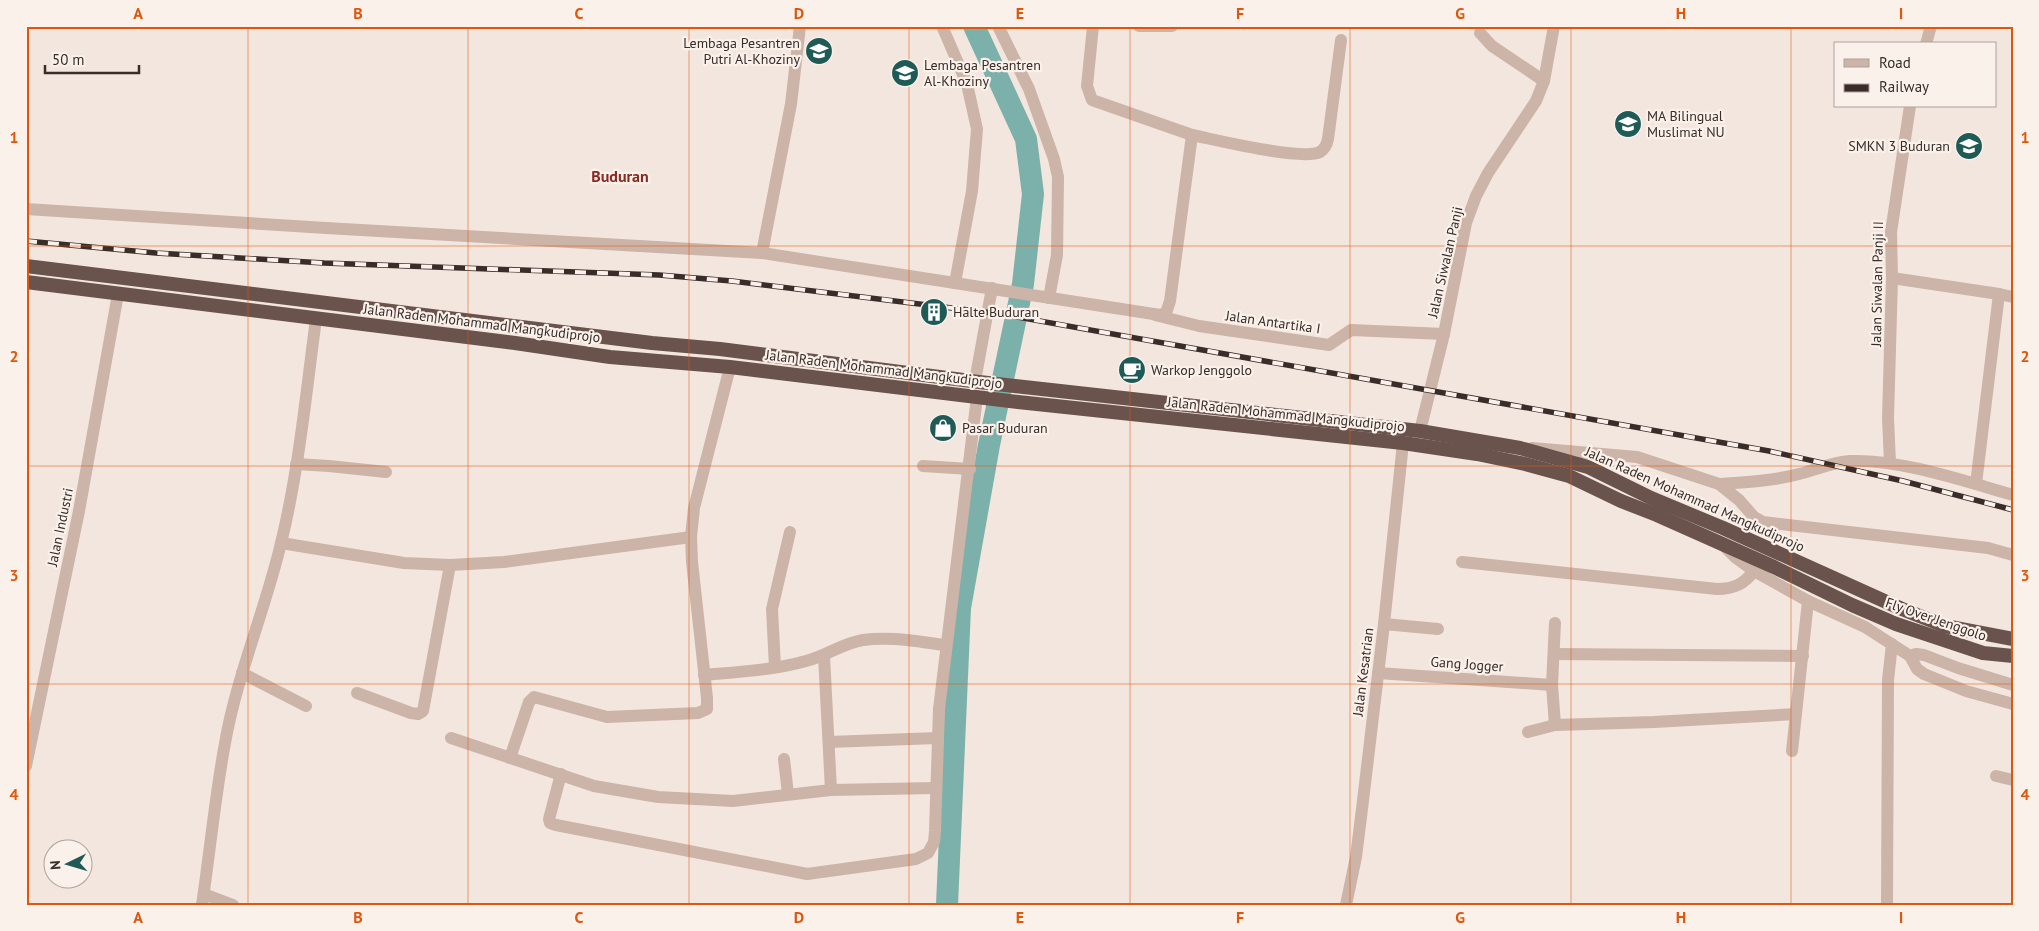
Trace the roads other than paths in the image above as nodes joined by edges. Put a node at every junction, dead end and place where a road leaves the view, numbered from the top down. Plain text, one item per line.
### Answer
1 (800, 26) edge
2 (942, 26) edge
3 (998, 26) edge
4 (1093, 26) edge
5 (1139, 26) edge
6 (1172, 26) edge
7 (1554, 26) edge
8 (1931, 26) edge
9 (1477, 28) edge
10 (1341, 40) dead end
11 (1927, 42) edge
12 (1544, 81) junction
13 (1910, 108) edge
14 (1192, 135) junction
15 (26, 209) edge
16 (762, 253) junction
17 (26, 266) edge
18 (1892, 278) junction
19 (26, 282) edge
20 (954, 283) junction
21 (992, 288) junction
22 (118, 294) junction
23 (1999, 294) junction
24 (2013, 297) edge
25 (1049, 298) junction
26 (1154, 315) junction
27 (316, 318) junction
28 (1444, 334) junction
29 (614, 339) junction
30 (652, 343) junction
31 (610, 356) junction
32 (651, 360) junction
33 (730, 367) junction
34 (977, 381) junction
35 (978, 397) junction
36 (1420, 431) junction
37 (1403, 442) junction
38 (1520, 448) junction
39 (1890, 463) junction
40 (296, 464) junction
41 (923, 466) dead end
42 (970, 469) junction
43 (386, 472) dead end
44 (1720, 484) junction
45 (1976, 484) junction
46 (2013, 495) edge
47 (790, 532) dead end
48 (691, 537) junction
49 (282, 542) junction
50 (1723, 545) junction
51 (2013, 555) edge
52 (1462, 562) dead end
53 (450, 566) junction
54 (1754, 571) junction
55 (1855, 588) joint
56 (1808, 601) junction
57 (1852, 605) joint
58 (1555, 623) dead end
59 (1384, 624) junction
60 (1438, 629) dead end
61 (2013, 639) edge
62 (1892, 644) junction
63 (946, 645) junction
64 (1554, 654) junction
65 (824, 656) junction
66 (1803, 656) junction
67 (1910, 656) junction
68 (2013, 656) edge
69 (775, 667) junction
70 (242, 673) junction
71 (1378, 673) junction
72 (704, 675) junction
73 (1552, 685) junction
74 (2013, 685) edge
75 (357, 693) dead end
76 (2013, 704) edge
77 (306, 706) dead end
78 (1796, 714) junction
79 (1555, 725) junction
80 (1528, 732) dead end
81 (451, 738) dead end
82 (937, 738) junction
83 (829, 742) junction
84 (1792, 751) dead end
85 (510, 758) junction
86 (784, 759) dead end
87 (26, 766) edge
88 (561, 774) junction
89 (1996, 776) dead end
90 (2013, 780) edge
91 (935, 788) junction
92 (831, 790) junction
93 (788, 794) junction
94 (203, 899) edge
95 (233, 905) edge
96 (1346, 905) edge
97 (1887, 905) edge

1 - 16 street
2 - 20 street
3 - 25 street
4 - 14 street
5 - 6 street
7 - 12 street, Jalan Siwalan Panji
8 - 11 street
9 - 12 street
10 - 14 street
12 - 28 street, Jalan Siwalan Panji
13 - 18 street, Jalan Siwalan Panji II
14 - 26 street
15 - 16 street, Jalan Antartika I
16 - 20 street, Jalan Antartika I
17 - 29 highway, Jalan Raden Mohammad Mangkudiprojo
18 - 23 street
18 - 39 street, Jalan Siwalan Panji II
19 - 22 highway, Jalan Raden Mohammad Mangkudiprojo
20 - 21 street, Jalan Antartika I
21 - 25 street, Jalan Antartika I
21 - 34 street
22 - 27 highway, Jalan Raden Mohammad Mangkudiprojo
22 - 87 street, Jalan Industri
23 - 24 street
23 - 45 street
25 - 26 street, Jalan Antartika I
26 - 28 street, Jalan Antartika I
27 - 31 highway, Jalan Raden Mohammad Mangkudiprojo
27 - 40 street
28 - 36 street, Jalan Siwalan Panji
29 - 30 highway, Jalan Raden Mohammad Mangkudiprojo
29 - 31 highway
30 - 32 highway
30 - 34 highway, Jalan Raden Mohammad Mangkudiprojo
31 - 32 highway, Jalan Raden Mohammad Mangkudiprojo
32 - 33 highway, Jalan Raden Mohammad Mangkudiprojo
33 - 35 highway, Jalan Raden Mohammad Mangkudiprojo
33 - 48 street
34 - 36 highway, Jalan Raden Mohammad Mangkudiprojo
35 - 37 highway, Jalan Raden Mohammad Mangkudiprojo
35 - 42 street
36 - 38 highway, Jalan Raden Mohammad Mangkudiprojo
37 - 50 highway, Jalan Raden Mohammad Mangkudiprojo
37 - 59 street, Jalan Kesatrian
38 - 44 street, Jalan Raden Mohammad Mangkudiprojo
38 - 55 highway, Jalan Raden Mohammad Mangkudiprojo
39 - 44 street, Jalan Raden Mohammad Mangkudiprojo
39 - 45 street, Jalan Raden Mohammad Mangkudiprojo
40 - 43 street
40 - 49 street
41 - 42 street
42 - 63 street
44 - 51 street, Jalan Raden Mohammad Mangkudiprojo
45 - 46 street, Jalan Raden Mohammad Mangkudiprojo
47 - 69 street
48 - 53 street
48 - 72 street
49 - 53 street
49 - 70 street
50 - 54 street, Jalan Raden Mohammad Mangkudiprojo
50 - 57 highway, Jalan Raden Mohammad Mangkudiprojo
52 - 54 street
53 - 75 street
54 - 56 street, Jalan Raden Mohammad Mangkudiprojo
55 - 61 highway, Fly Over Jenggolo
56 - 62 street, Jalan Raden Mohammad Mangkudiprojo
56 - 66 street
57 - 68 highway, Fly Over Jenggolo
58 - 64 street
59 - 60 street
59 - 71 street, Jalan Kesatrian
62 - 67 street, Jalan Raden Mohammad Mangkudiprojo
62 - 97 street
63 - 65 street
63 - 82 street
64 - 66 street
64 - 73 street
65 - 69 street
65 - 83 street
66 - 78 street
67 - 74 street, Jalan Raden Mohammad Mangkudiprojo
67 - 76 street, Jalan Raden Mohammad Mangkudiprojo
69 - 72 street
70 - 77 street
70 - 94 street
71 - 73 street, Gang Jogger
71 - 96 street, Jalan Kesatrian
72 - 85 street
73 - 79 street
78 - 79 street
78 - 84 street
79 - 80 street
81 - 85 street
82 - 83 street
82 - 91 street
83 - 92 street
85 - 88 street
86 - 93 street
88 - 91 street
88 - 93 street
89 - 90 street
91 - 92 street
92 - 93 street
94 - 95 street

